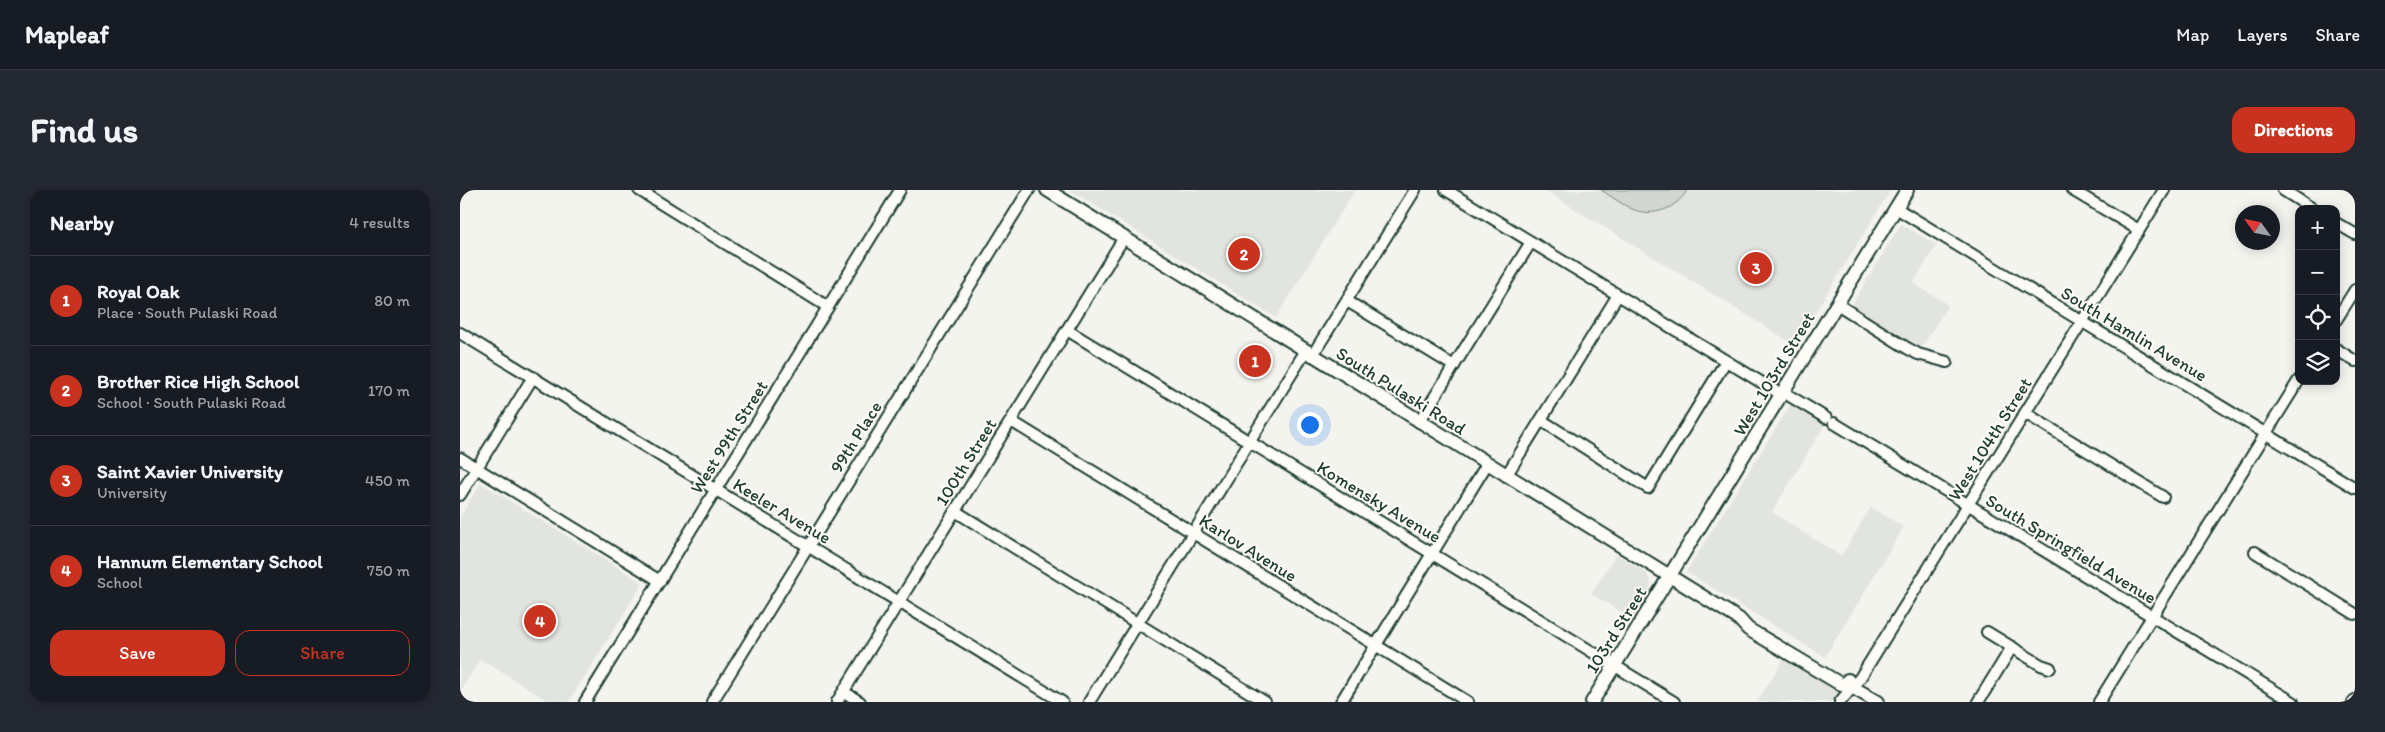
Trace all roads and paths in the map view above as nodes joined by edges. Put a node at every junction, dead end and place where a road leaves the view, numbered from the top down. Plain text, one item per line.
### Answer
1 (639, 190) edge
2 (900, 190) edge
3 (1029, 190) edge
4 (1047, 190) edge
5 (1415, 190) edge
6 (1446, 190) edge
7 (1907, 190) edge
8 (2072, 190) edge
9 (2164, 190) edge
10 (2282, 190) edge
11 (2306, 205) edge
12 (1896, 208) junction
13 (2340, 225) edge
14 (2139, 230) junction
15 (2355, 234) edge
16 (1123, 239) junction
17 (1531, 242) junction
18 (2355, 290) edge
19 (1618, 295) junction
20 (1347, 301) junction
21 (1837, 304) junction
22 (828, 307) junction
23 (2340, 314) edge
24 (2082, 321) junction
25 (1067, 330) junction
26 (460, 333) edge
27 (2340, 352) edge
28 (1309, 354) junction
29 (1726, 361) junction
30 (2355, 361) edge
31 (1947, 362) dead end
32 (1454, 366) junction
33 (532, 377) junction
34 (2296, 385) edge
35 (1782, 394) junction
36 (2025, 413) junction
37 (1541, 420) junction
38 (1011, 421) junction
39 (1419, 422) junction
40 (2266, 433) junction
41 (1250, 442) junction
42 (460, 458) edge
43 (1487, 464) junction
44 (477, 468) junction
45 (1506, 476) junction
46 (2355, 488) edge
47 (716, 490) junction
48 (460, 495) edge
49 (2163, 497) dead end
50 (1968, 505) junction
51 (955, 511) junction
52 (1193, 533) junction
53 (808, 546) junction
54 (2255, 552) dead end
55 (1432, 554) junction
56 (1670, 577) junction
57 (660, 581) junction
58 (899, 602) junction
59 (2355, 614) edge
60 (2152, 617) junction
61 (1137, 623) junction
62 (1987, 632) dead end
63 (1376, 646) junction
64 (2012, 647) junction
65 (1615, 666) junction
66 (2050, 668) dead end
67 (1852, 687) junction
68 (844, 692) junction
69 (585, 702) edge
70 (712, 702) edge
71 (837, 702) edge
72 (860, 702) edge
73 (1062, 702) edge
74 (1088, 702) edge
75 (1266, 702) edge
76 (1341, 702) edge
77 (1468, 702) edge
78 (1592, 702) edge
79 (1674, 702) edge
80 (1840, 702) edge
81 (1878, 702) edge
82 (1978, 702) edge
83 (2099, 702) edge
84 (2293, 702) edge

1 - 22 street
2 - 22 street, West 99th Street
3 - 53 street, 99th Place
4 - 16 main road, South Pulaski Road
5 - 20 street
6 - 17 street, South Springfield Avenue
7 - 12 main road, West 103rd Street
8 - 14 street
9 - 14 street, West 104th Street
10 - 11 street
12 - 21 main road, West 103rd Street
12 - 24 street, South Hamlin Avenue
13 - 15 street
14 - 24 street, West 104th Street
16 - 25 street, 100th Street
16 - 28 main road, South Pulaski Road
17 - 19 street, South Springfield Avenue
17 - 32 street
18 - 23 street
19 - 29 street, South Springfield Avenue
19 - 37 street
20 - 28 street
20 - 32 street
21 - 31 street
21 - 35 main road, West 103rd Street
22 - 47 street, West 99th Street
24 - 36 street, West 104th Street
24 - 40 street, South Hamlin Avenue
25 - 38 street, 100th Street
25 - 41 street, Komensky Avenue
26 - 33 street, Keeler Avenue
27 - 30 street
28 - 39 main road, South Pulaski Road
28 - 41 street
29 - 35 street, South Springfield Avenue
29 - 37 street
32 - 39 street
33 - 44 street
33 - 47 street, Keeler Avenue
34 - 40 street
35 - 50 street, South Springfield Avenue
35 - 56 main road, West 103rd Street
36 - 49 street
36 - 50 street, West 104th Street
37 - 45 street
38 - 51 street, 100th Street
38 - 52 street, Karlov Avenue
39 - 43 main road, South Pulaski Road
40 - 46 street, South Hamlin Avenue
40 - 60 street
41 - 52 street
41 - 55 street, Komensky Avenue
42 - 44 street
43 - 45 main road, South Pulaski Road
43 - 55 street
44 - 48 street
44 - 57 street
45 - 56 main road, South Pulaski Road
47 - 53 street, Keeler Avenue
47 - 57 street, West 99th Street
50 - 60 street, South Springfield Avenue
50 - 67 street, West 104th Street
51 - 58 street, 100th Street
51 - 61 street
52 - 61 street
52 - 63 street, Karlov Avenue
53 - 58 street, Keeler Avenue
53 - 70 street, 99th Place
54 - 59 street
55 - 63 street
55 - 65 street, Komensky Avenue
56 - 65 main road, 103rd Street
56 - 67 main road, South Pulaski Road
57 - 69 street, West 99th Street
58 - 68 street, 100th Street
58 - 73 street, Keeler Avenue
60 - 83 street
60 - 84 street, South Springfield Avenue
61 - 74 street
61 - 75 street
62 - 64 street
63 - 76 street
63 - 77 street, Karlov Avenue
64 - 66 street
64 - 82 street
65 - 78 main road, 103rd Street
65 - 79 street, Komensky Avenue
67 - 80 street, West 104th Street
67 - 81 main road, South Pulaski Road
68 - 71 street, 100th Street
68 - 72 street

